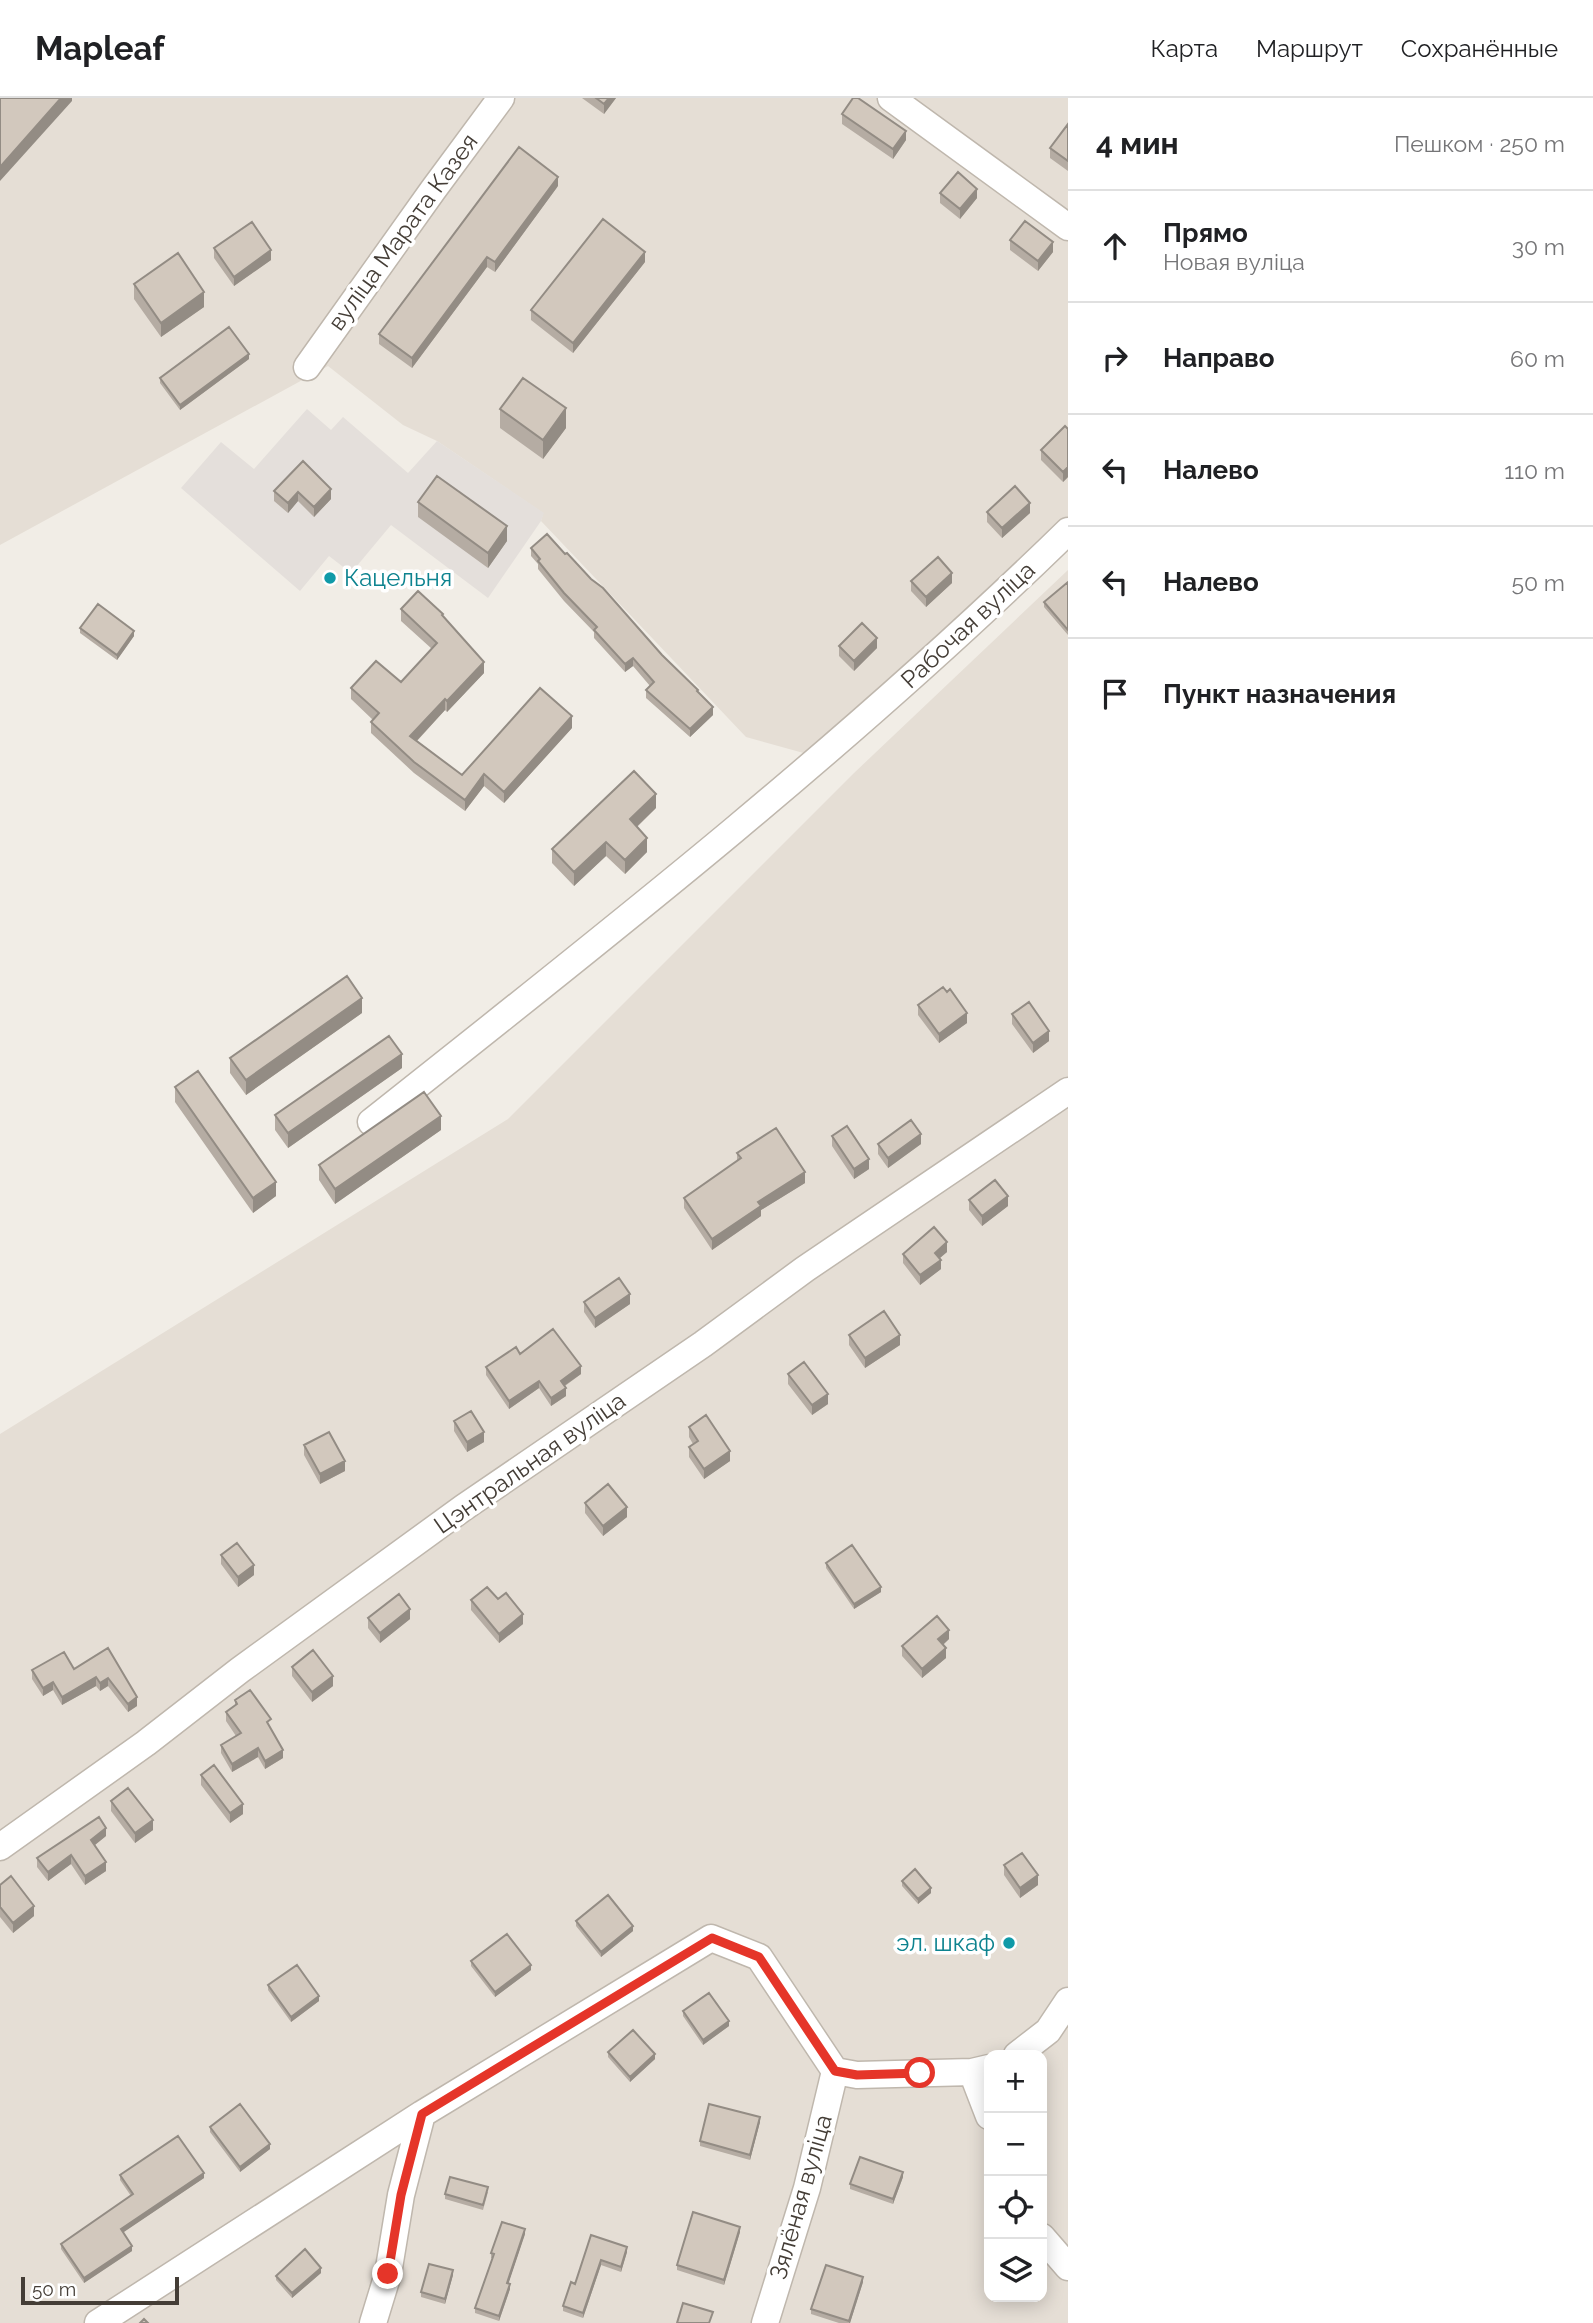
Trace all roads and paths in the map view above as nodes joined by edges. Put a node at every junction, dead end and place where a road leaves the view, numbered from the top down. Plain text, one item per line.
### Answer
1 (501, 98) edge
2 (891, 98) edge
3 (1068, 227) edge
4 (307, 367) dead end
5 (1068, 531) edge
6 (1068, 1091) edge
7 (371, 1122) dead end
8 (0, 1847) edge
9 (1068, 2001) edge
10 (1023, 2050) edge
11 (981, 2070) edge
12 (835, 2071) junction
13 (988, 2113) edge
14 (422, 2114) junction
15 (1044, 2239) edge
16 (1068, 2267) edge
17 (98, 2323) edge
18 (373, 2323) edge
19 (765, 2323) edge

1 - 4 street, вуліца Марата Казея
2 - 3 street
5 - 7 street, Рабочая вуліца
6 - 8 street, Цэнтральная вуліца
9 - 10 street
11 - 12 street
11 - 13 street
12 - 14 street
12 - 19 street, Зялёная вуліца
14 - 17 street
14 - 18 street
15 - 16 street

